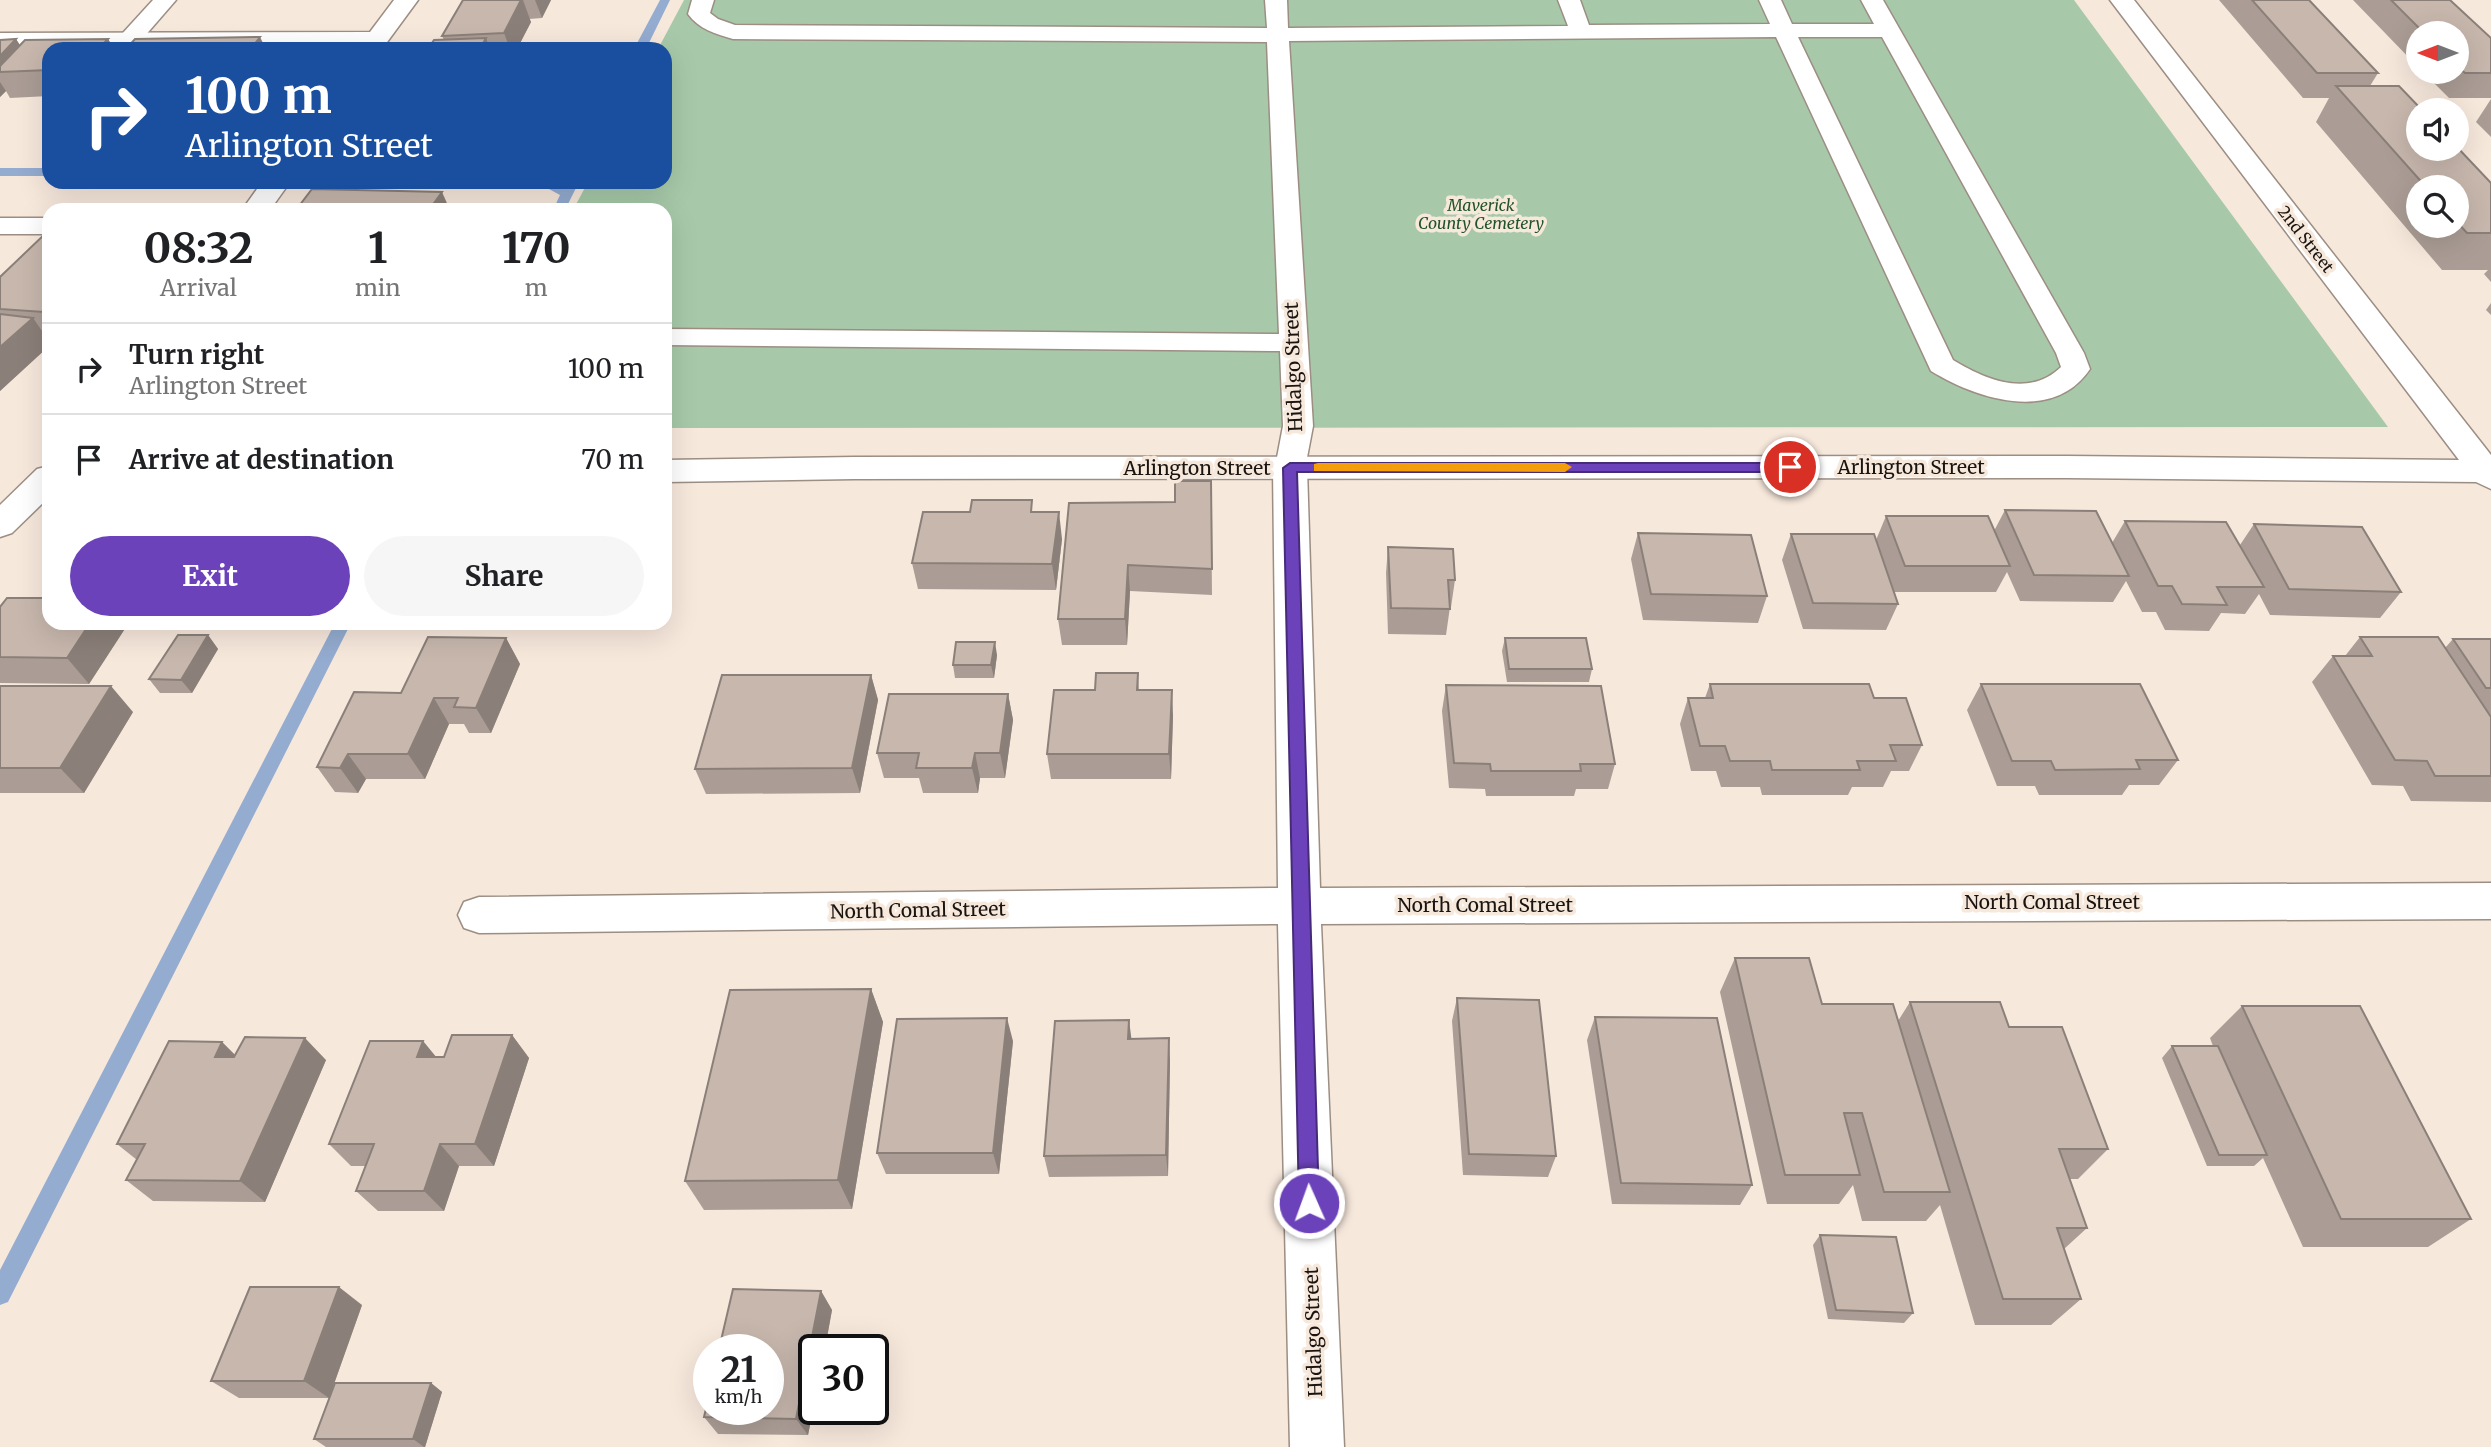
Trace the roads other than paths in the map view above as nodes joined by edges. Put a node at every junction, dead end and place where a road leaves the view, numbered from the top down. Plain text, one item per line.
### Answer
1 (165, 0) edge
2 (406, 0) edge
3 (703, 0) edge
4 (1276, 0) edge
5 (1570, 0) edge
6 (1770, 0) edge
7 (1871, 0) edge
8 (2122, 0) edge
9 (1785, 30) junction
10 (1888, 30) junction
11 (1581, 32) junction
12 (1278, 35) junction
13 (0, 40) edge
14 (129, 40) junction
15 (252, 42) edge
16 (375, 42) edge
17 (0, 226) edge
18 (42, 226) edge
19 (672, 337) edge
20 (1293, 343) junction
21 (1290, 468) junction
22 (672, 471) edge
23 (2488, 474) edge
24 (42, 485) edge
25 (0, 525) edge
26 (2491, 901) edge
27 (1299, 906) junction
28 (479, 915) dead end
29 (1317, 1447) edge

1 - 14 lane
2 - 16 street
3 - 12 lane
4 - 12 lane, Hidalgo Street
5 - 11 lane
6 - 9 lane
7 - 10 lane
8 - 23 street, 2nd Street
9 - 10 lane
9 - 10 lane
9 - 11 lane
11 - 12 lane
12 - 20 lane, Hidalgo Street
13 - 14 street
14 - 15 street
17 - 18 street
19 - 20 lane
20 - 21 lane, Hidalgo Street
21 - 22 street, Arlington Street
21 - 23 street, Arlington Street
21 - 27 street, Hidalgo Street
24 - 25 street
26 - 27 street, North Comal Street
27 - 28 street, North Comal Street
27 - 29 street, Hidalgo Street

